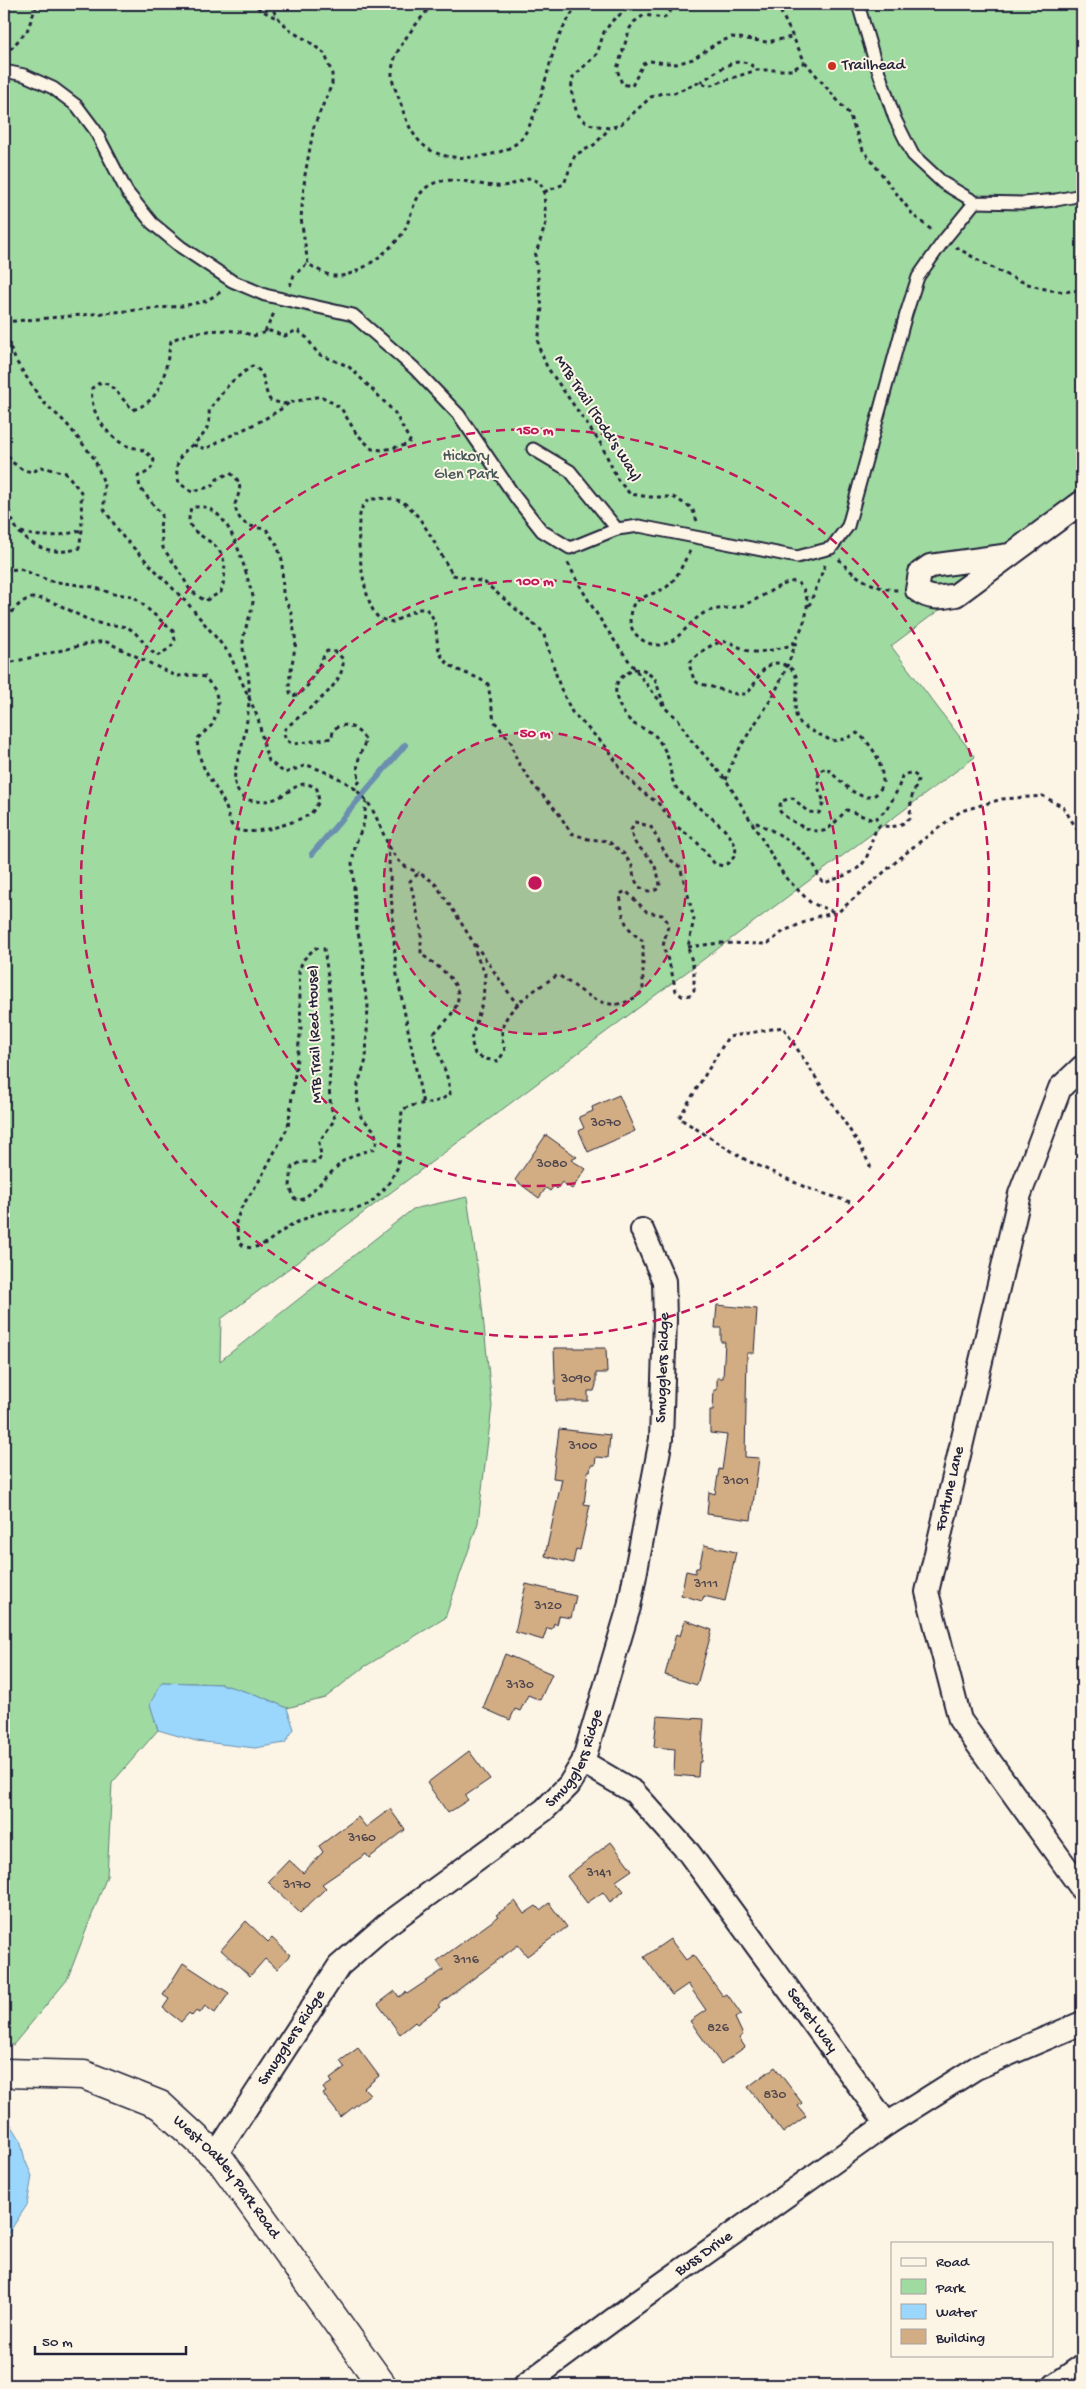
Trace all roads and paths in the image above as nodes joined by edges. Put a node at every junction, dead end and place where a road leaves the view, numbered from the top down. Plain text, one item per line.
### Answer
1 (37, 4) edge
2 (250, 4) edge
3 (269, 4) edge
4 (432, 4) edge
5 (578, 4) edge
6 (634, 4) edge
7 (677, 4) edge
8 (777, 4) edge
9 (858, 4) edge
10 (279, 19) junction
11 (792, 37) junction
12 (4, 56) edge
13 (806, 62) junction
14 (756, 70) junction
15 (4, 71) edge
16 (700, 82) junction
17 (609, 128) junction
18 (544, 192) junction
19 (1082, 194) edge
20 (975, 202) junction
21 (944, 240) junction
22 (308, 264) junction
23 (232, 281) junction
24 (1082, 289) edge
25 (283, 300) junction
26 (4, 322) edge
27 (265, 332) junction
28 (4, 333) edge
29 (291, 402) junction
30 (192, 445) junction
31 (4, 448) edge
32 (532, 449) dead end
33 (4, 498) edge
34 (1082, 502) edge
35 (617, 529) junction
36 (82, 530) junction
37 (18, 531) junction
38 (696, 538) junction
39 (563, 543) junction
40 (831, 548) junction
41 (1010, 555) junction
42 (4, 570) edge
43 (917, 590) junction
44 (4, 620) edge
45 (803, 623) junction
46 (4, 664) edge
47 (788, 666) junction
48 (634, 669) junction
49 (249, 700) junction
50 (665, 708) junction
51 (726, 780) junction
52 (355, 790) junction
53 (366, 800) junction
54 (752, 821) junction
55 (1082, 837) edge
56 (388, 843) junction
57 (419, 872) junction
58 (838, 913) junction
59 (473, 942) junction
60 (688, 947) junction
61 (518, 1006) junction
62 (1082, 1067) edge
63 (423, 1104) junction
64 (872, 1170) dead end
65 (850, 1202) dead end
66 (642, 1230) dead end
67 (583, 1762) junction
68 (1082, 1889) edge
69 (1082, 2023) edge
70 (4, 2074) edge
71 (887, 2124) junction
72 (215, 2156) junction
73 (1082, 2366) edge
74 (382, 2385) edge
75 (525, 2385) edge
76 (1055, 2385) edge

1 - 12 path
2 - 10 path
3 - 10 path
4 - 5 path
6 - 17 path
7 - 11 path
8 - 11 path
9 - 20 lane
10 - 22 path
11 - 13 path
13 - 14 path
13 - 21 path
14 - 16 path
14 - 16 path
15 - 23 lane
16 - 17 path
17 - 18 path
18 - 22 path
18 - 38 path, MTB Trail (Todd's Way)
19 - 20 lane
20 - 21 lane
21 - 24 path
21 - 40 lane
22 - 25 path
23 - 25 lane
23 - 26 path
25 - 27 path
25 - 39 lane
27 - 29 path
27 - 49 path
28 - 49 path
29 - 30 path
29 - 30 path
30 - 52 path
31 - 36 path
32 - 35 lane
33 - 37 path
34 - 41 street
35 - 38 lane
35 - 39 lane
36 - 37 path
36 - 37 path
38 - 40 lane
38 - 45 path
39 - 48 path
40 - 43 path
40 - 45 path
41 - 43 street
41 - 43 street
42 - 44 path
45 - 47 path
45 - 47 path
46 - 49 path
47 - 51 path
47 - 54 path
48 - 50 path
48 - 50 path
48 - 60 path
49 - 52 path
50 - 51 path
51 - 54 path
52 - 53 path
53 - 56 path
53 - 63 path, MTB Trail (Red House)
54 - 58 path
55 - 58 path
56 - 57 path
56 - 63 path
57 - 59 path
57 - 63 path
58 - 60 path
59 - 61 path
59 - 61 path
60 - 61 path
62 - 68 street, Fortune Lane
64 - 65 path
66 - 67 street, Smugglers Ridge
67 - 71 street, Secret Way
67 - 72 street, Smugglers Ridge
69 - 71 street
70 - 72 street, West Oakley Park Road
71 - 75 street, Buss Drive
72 - 74 street, West Oakley Park Road
73 - 76 street

